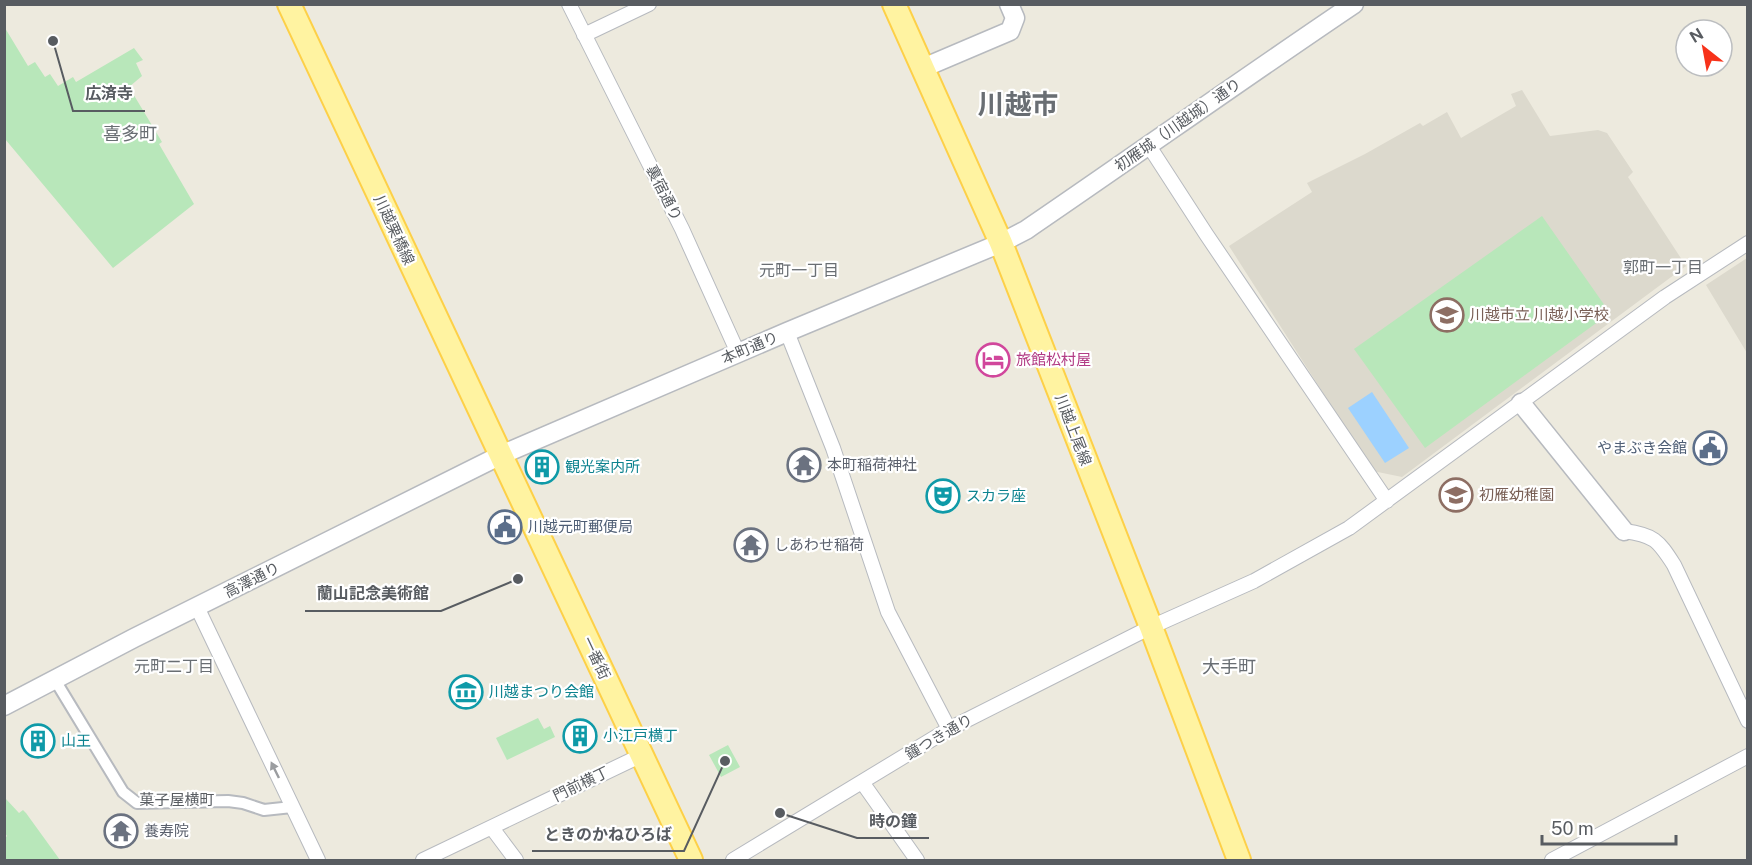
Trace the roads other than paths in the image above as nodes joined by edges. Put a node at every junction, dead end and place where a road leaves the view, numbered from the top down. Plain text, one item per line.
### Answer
1 (289, 4) edge
2 (569, 4) edge
3 (649, 4) edge
4 (894, 4) edge
5 (1010, 4) edge
6 (1354, 4) edge
7 (584, 35) junction
8 (923, 68) junction
9 (1149, 146) junction
10 (1001, 243) junction
11 (1748, 243) edge
12 (787, 332) junction
13 (738, 353) junction
14 (1521, 403) junction
15 (501, 455) junction
16 (1387, 501) junction
17 (1624, 531) joint
18 (197, 607) junction
19 (1151, 627) junction
20 (55, 680) junction
21 (4, 706) edge
22 (1748, 722) edge
23 (949, 729) junction
24 (642, 755) junction
25 (1748, 756) edge
26 (862, 782) junction
27 (292, 807) junction
28 (492, 828) junction
29 (318, 861) edge
30 (423, 861) edge
31 (516, 861) edge
32 (691, 861) edge
33 (733, 861) edge
34 (917, 861) edge
35 (1239, 861) edge
36 (1552, 861) edge

1 - 15 main road, 川越栗橋線
2 - 7 street, 裏宿通り
3 - 7 street
4 - 8 main road, 川越上尾線
5 - 8 street
6 - 9 street, 初雁城（川越城）通り
7 - 13 street, 裏宿通り
8 - 10 main road, 川越上尾線
9 - 10 street, 初雁城（川越城）通り
9 - 16 street
10 - 12 street, 本町通り
10 - 19 main road, 川越上尾線
11 - 14 street, 鐘つき通り
12 - 13 street, 本町通り
12 - 23 street
13 - 15 street, 本町通り
14 - 16 street, 鐘つき通り
14 - 17 street
15 - 18 street, 高澤通り
15 - 24 main road, 一番街
16 - 19 street, 鐘つき通り
17 - 22 street
18 - 20 street, 高澤通り
27 -> 18 street
19 - 23 street, 鐘つき通り
19 - 35 main road, 川越上尾線
20 - 21 street, 高澤通り
20 - 27 street, 菓子屋横町
23 - 26 street, 鐘つき通り
24 - 28 street, 門前横丁
24 - 32 main road, 一番街
25 - 36 street
26 - 33 street, 鐘つき通り
26 - 34 street
27 - 29 street
28 - 30 street, 門前横丁
28 - 31 street

